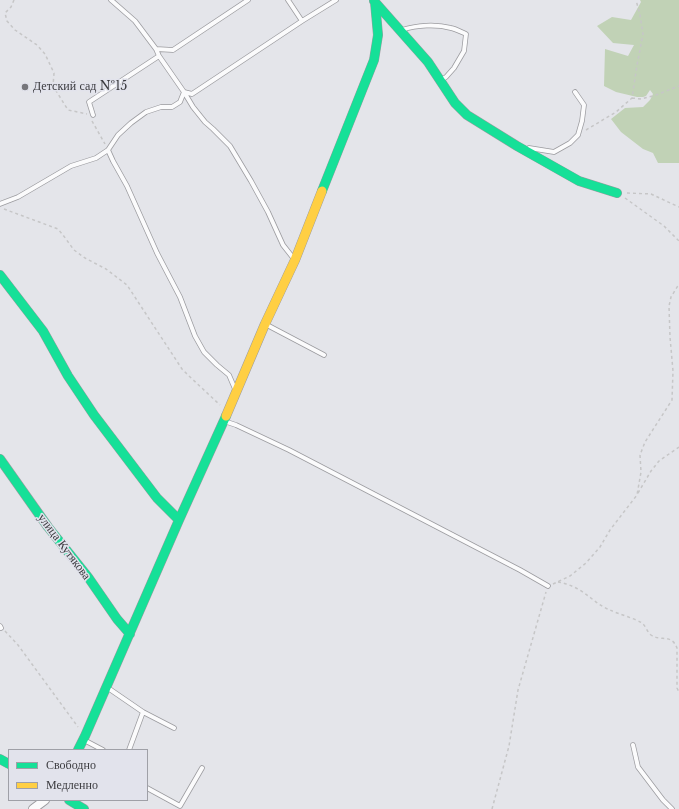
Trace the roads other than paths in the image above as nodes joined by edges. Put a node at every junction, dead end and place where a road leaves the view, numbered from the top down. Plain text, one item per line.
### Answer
1 (111, 0) edge
2 (248, 0) edge
3 (288, 0) edge
4 (336, 0) edge
5 (374, 1) edge
6 (302, 21) junction
7 (399, 30) junction
8 (156, 49) junction
9 (160, 56) junction
10 (440, 80) junction
11 (184, 92) junction
12 (575, 92) dead end
13 (92, 115) road end
14 (517, 146) junction
15 (108, 150) junction
16 (617, 192) road end
17 (0, 204) edge
18 (295, 260) junction
19 (0, 275) edge
20 (265, 324) junction
21 (324, 356) dead end
22 (236, 392) junction
23 (224, 421) junction
24 (0, 459) edge
25 (179, 520) junction
26 (548, 586) road end
27 (130, 634) junction
28 (106, 686) junction
29 (143, 712) junction
30 (174, 728) dead end
31 (84, 738) junction
32 (633, 745) dead end
33 (78, 749) edge
34 (101, 749) edge
35 (129, 749) edge
36 (202, 768) dead end
37 (148, 789) edge
38 (44, 801) edge
39 (71, 801) edge
40 (33, 809) edge
41 (84, 809) edge
42 (672, 809) edge

1 - 8 lane
2 - 8 lane
3 - 6 lane
4 - 6 lane
5 - 7 street
5 - 18 street
6 - 11 lane
7 - 10 street
7 - 10 lane
8 - 9 lane
9 - 11 lane
9 - 13 lane
10 - 14 street
11 - 15 lane
11 - 18 lane
12 - 14 lane
14 - 16 street
15 - 17 lane
15 - 22 lane
18 - 20 street
19 - 25 street
20 - 21 lane
20 - 22 street
22 - 23 street
23 - 25 street
23 - 26 lane
24 - 27 street, улица Кутякова
25 - 27 street
27 - 28 street
28 - 29 lane
28 - 31 street
29 - 30 lane
29 - 35 lane
31 - 33 street
31 - 34 lane
32 - 42 lane
36 - 37 lane
38 - 40 street
39 - 41 street

